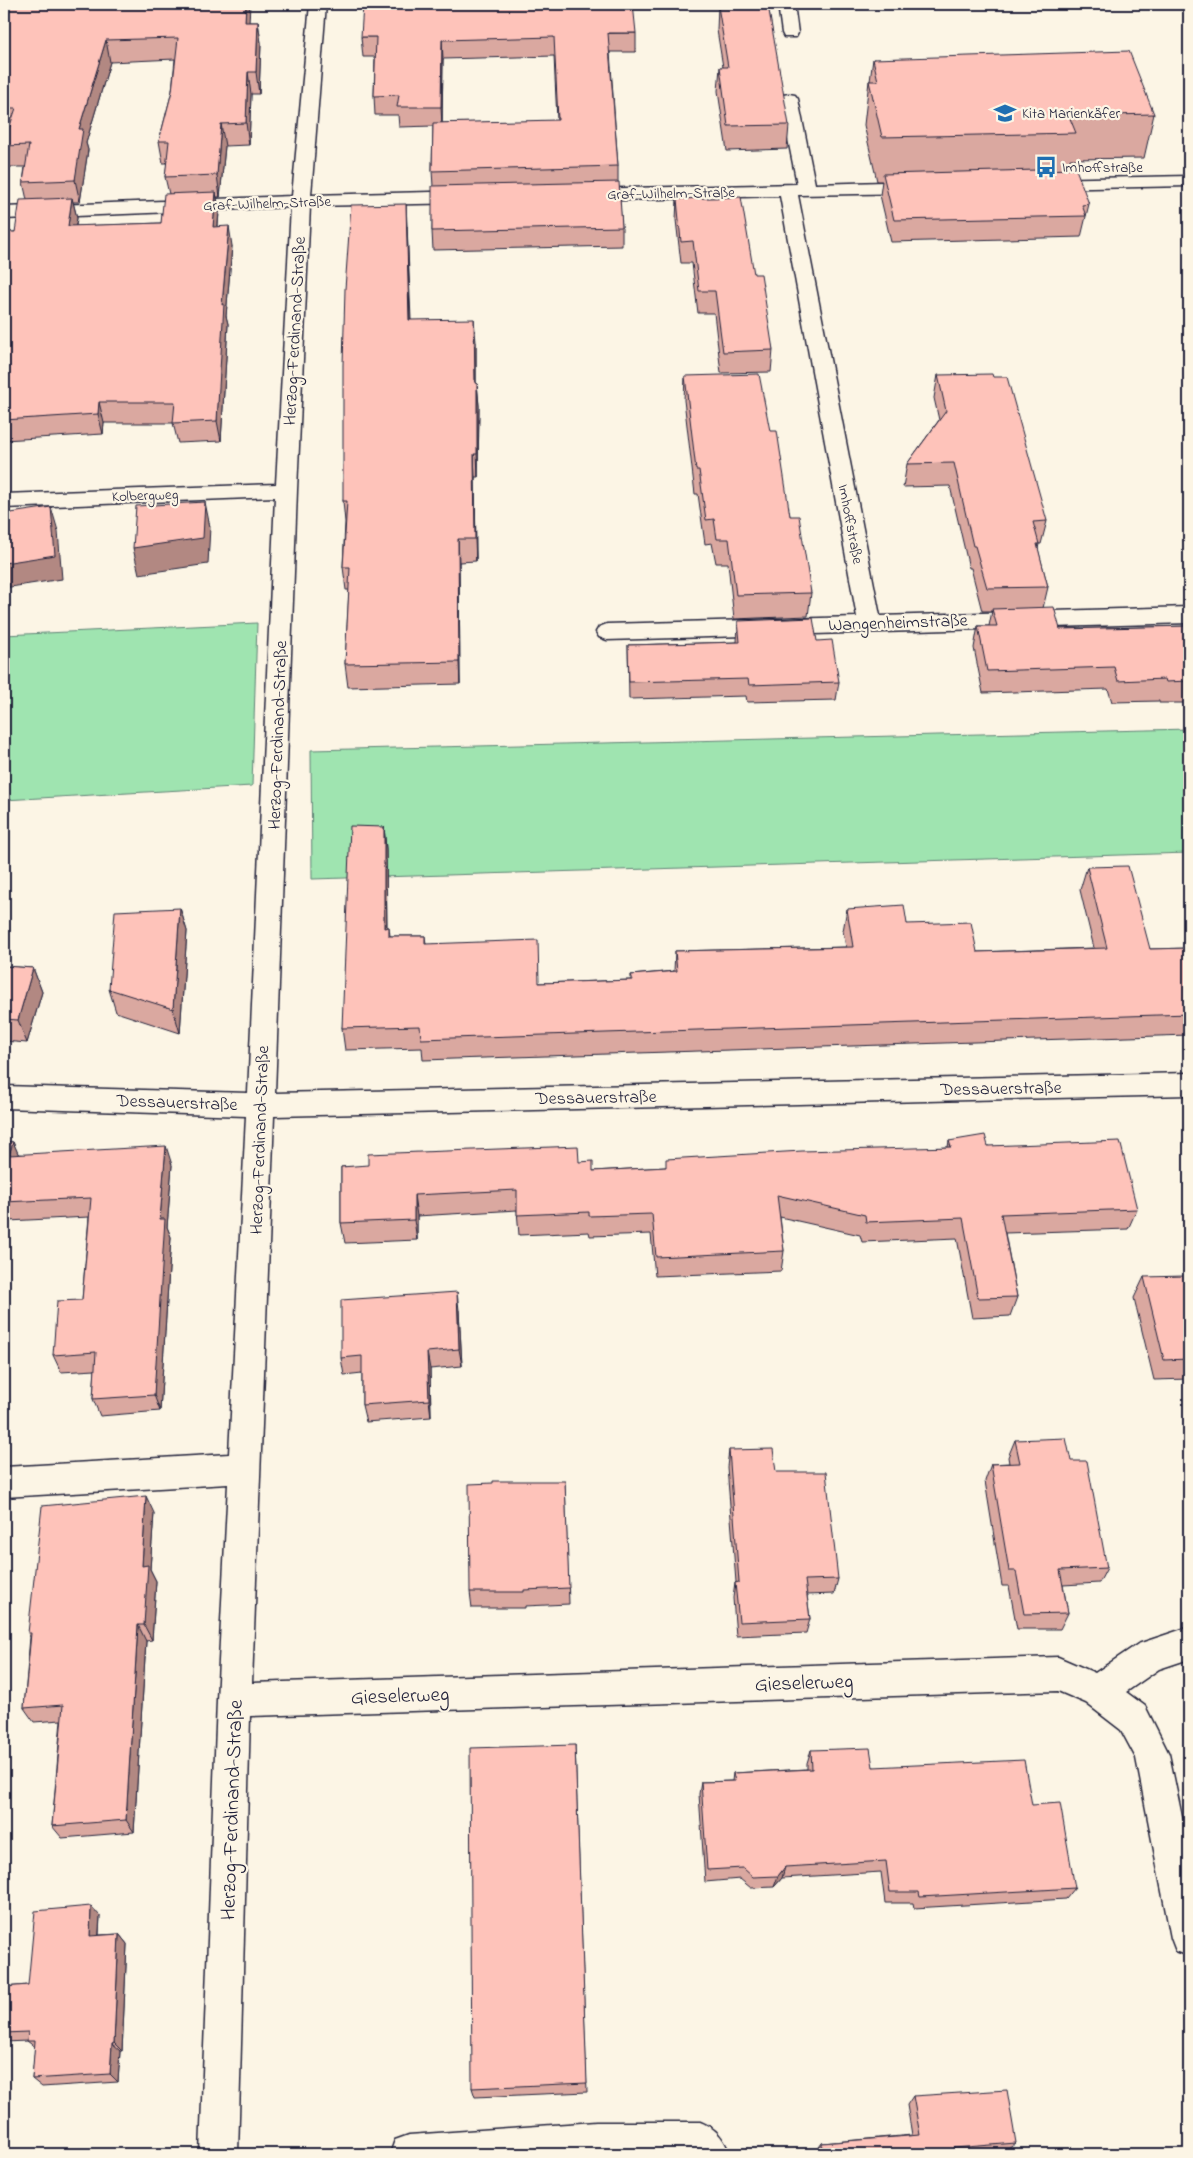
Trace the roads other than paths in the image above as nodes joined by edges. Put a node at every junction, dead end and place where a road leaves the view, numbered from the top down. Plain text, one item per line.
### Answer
1 (318, 4) edge
2 (786, 4) edge
3 (790, 33) dead end
4 (789, 99) dead end
5 (1189, 181) edge
6 (1023, 185) edge
7 (934, 187) edge
8 (798, 190) junction
9 (569, 195) edge
10 (490, 197) edge
11 (300, 201) junction
12 (4, 213) edge
13 (286, 490) junction
14 (4, 501) edge
15 (1189, 614) edge
16 (870, 623) junction
17 (607, 632) dead end
18 (1189, 1084) edge
19 (4, 1097) edge
20 (260, 1105) junction
21 (246, 1468) junction
22 (4, 1482) edge
23 (1189, 1643) edge
24 (1098, 1691) junction
25 (234, 1700) junction
26 (1189, 1938) edge
27 (212, 2154) edge
28 (409, 2154) edge
29 (711, 2154) edge

1 - 11 street, Herzog-Ferdinand-Straße
2 - 3 street
4 - 8 street, Imhoffstraße
5 - 6 street
7 - 8 street, Graf-Wilhelm-Straße
8 - 9 street, Graf-Wilhelm-Straße
8 - 16 street, Imhoffstraße
10 - 11 street, Graf-Wilhelm-Straße
11 - 12 street, Graf-Wilhelm-Straße
11 - 13 street, Herzog-Ferdinand-Straße
13 - 14 street, Kolbergweg
13 - 20 street, Herzog-Ferdinand-Straße
15 - 16 street, Wangenheimstraße
16 - 17 street, Wangenheimstraße
18 - 20 street, Dessauerstraße
19 - 20 street, Dessauerstraße
20 - 21 street, Herzog-Ferdinand-Straße
21 - 22 street
21 - 25 street, Herzog-Ferdinand-Straße
23 - 24 street
24 - 25 street, Gieselerweg
24 - 26 street, Gieselerweg
25 - 27 street, Herzog-Ferdinand-Straße
28 - 29 street

